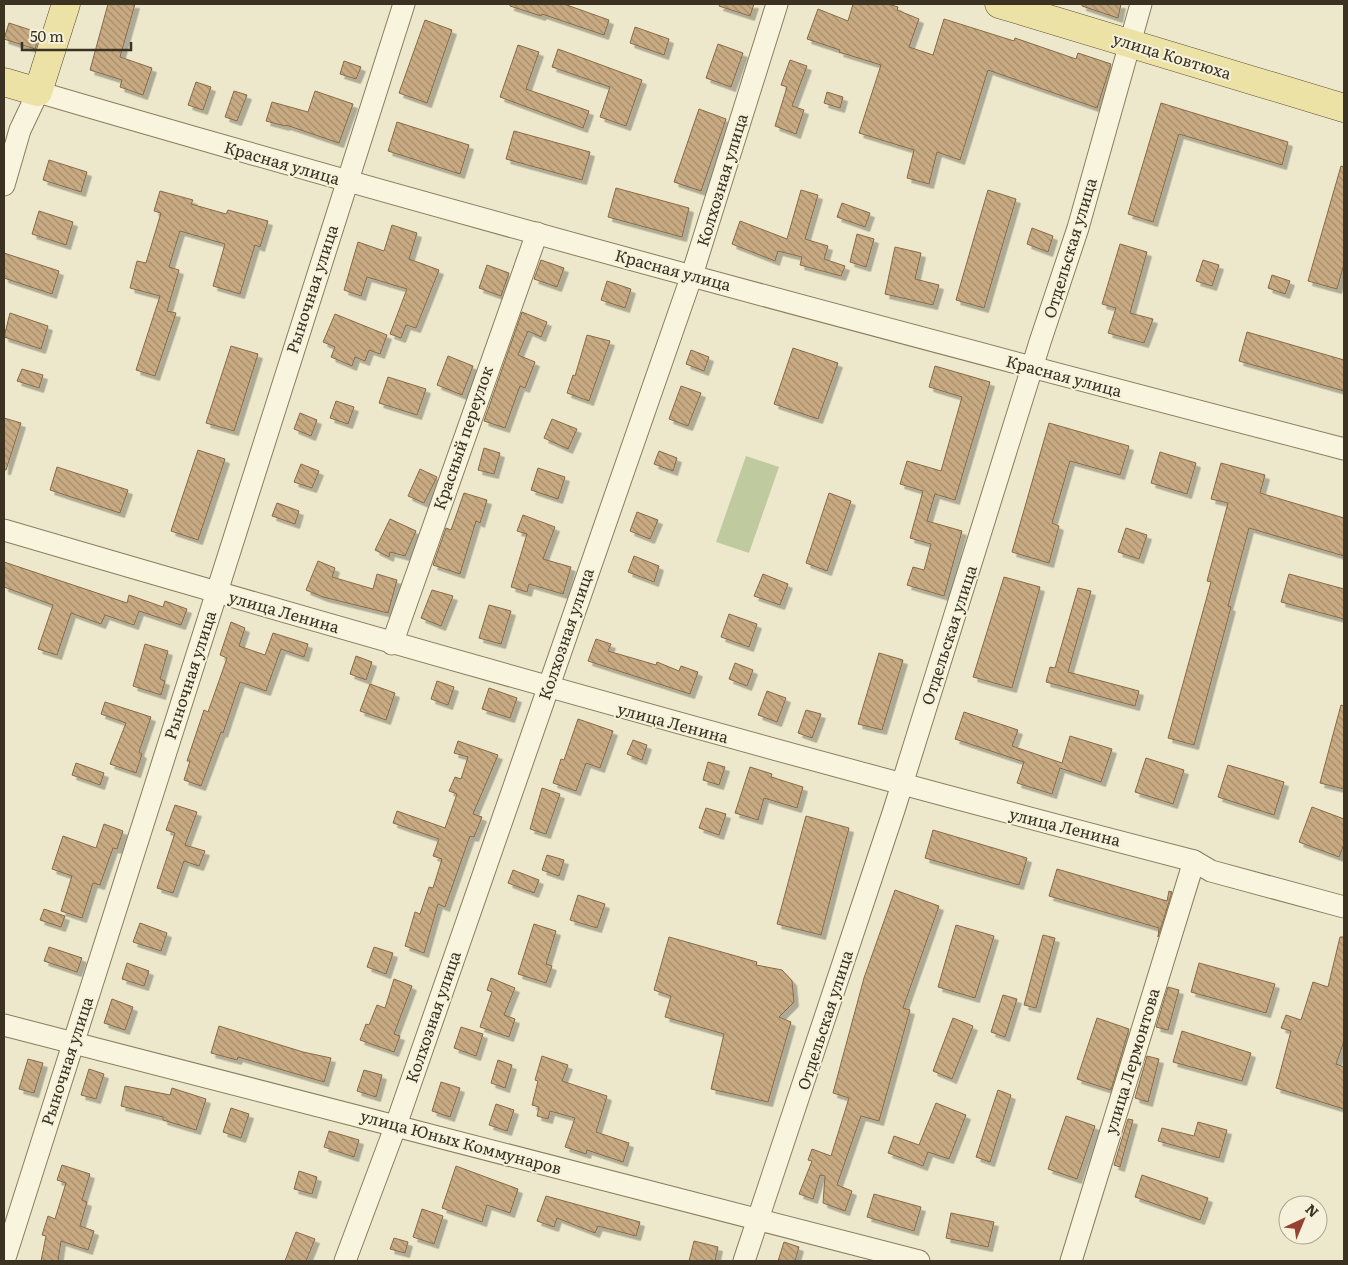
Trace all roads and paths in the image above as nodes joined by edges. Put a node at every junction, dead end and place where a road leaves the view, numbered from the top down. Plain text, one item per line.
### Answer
1 (66, 4) edge
2 (404, 4) edge
3 (776, 4) edge
4 (999, 4) edge
5 (1141, 4) edge
6 (1130, 43) junction
7 (4, 82) edge
8 (38, 92) junction
9 (1344, 108) edge
10 (346, 182) junction
11 (4, 184) edge
12 (537, 233) junction
13 (692, 275) junction
14 (1033, 368) junction
15 (1344, 449) edge
16 (4, 530) edge
17 (216, 593) junction
18 (392, 644) junction
19 (547, 688) junction
20 (902, 784) junction
21 (1194, 861) junction
22 (1344, 907) edge
23 (4, 1025) edge
24 (73, 1042) junction
25 (396, 1125) junction
26 (758, 1220) junction
27 (4, 1261) edge
28 (345, 1261) edge
29 (744, 1261) edge
30 (919, 1261) edge
31 (1071, 1261) edge

1 - 8 main road
2 - 10 street, Рыночная улица
3 - 13 street, Колхозная улица
4 - 6 main road, улица Ковтюха
5 - 6 street, Отдельская улица
6 - 9 main road, улица Ковтюха
6 - 14 street, Отдельская улица
7 - 8 main road, Красная улица
8 - 10 street, Красная улица
8 - 11 street
10 - 12 street, Красная улица
10 - 17 street, Рыночная улица
12 - 13 street, Красная улица
12 - 18 street, Красный переулок
13 - 14 street, Красная улица
13 - 19 street, Колхозная улица
14 - 15 street, Красная улица
14 - 20 street, Отдельская улица
16 - 17 street, улица Ленина
17 - 18 street, улица Ленина
17 - 24 street, Рыночная улица
18 - 19 street, улица Ленина
19 - 20 street, улица Ленина
19 - 25 street, Колхозная улица
20 - 21 street, улица Ленина
20 - 26 street, Отдельская улица
21 - 22 street, улица Ленина
21 - 31 street, улица Лермонтова
23 - 24 street, улица Юных Коммунаров
24 - 25 street, улица Юных Коммунаров
24 - 27 street, Рыночная улица
25 - 26 street, улица Юных Коммунаров
25 - 28 street, Колхозная улица
26 - 29 street, Отдельская улица
26 - 30 street, улица Юных Коммунаров

